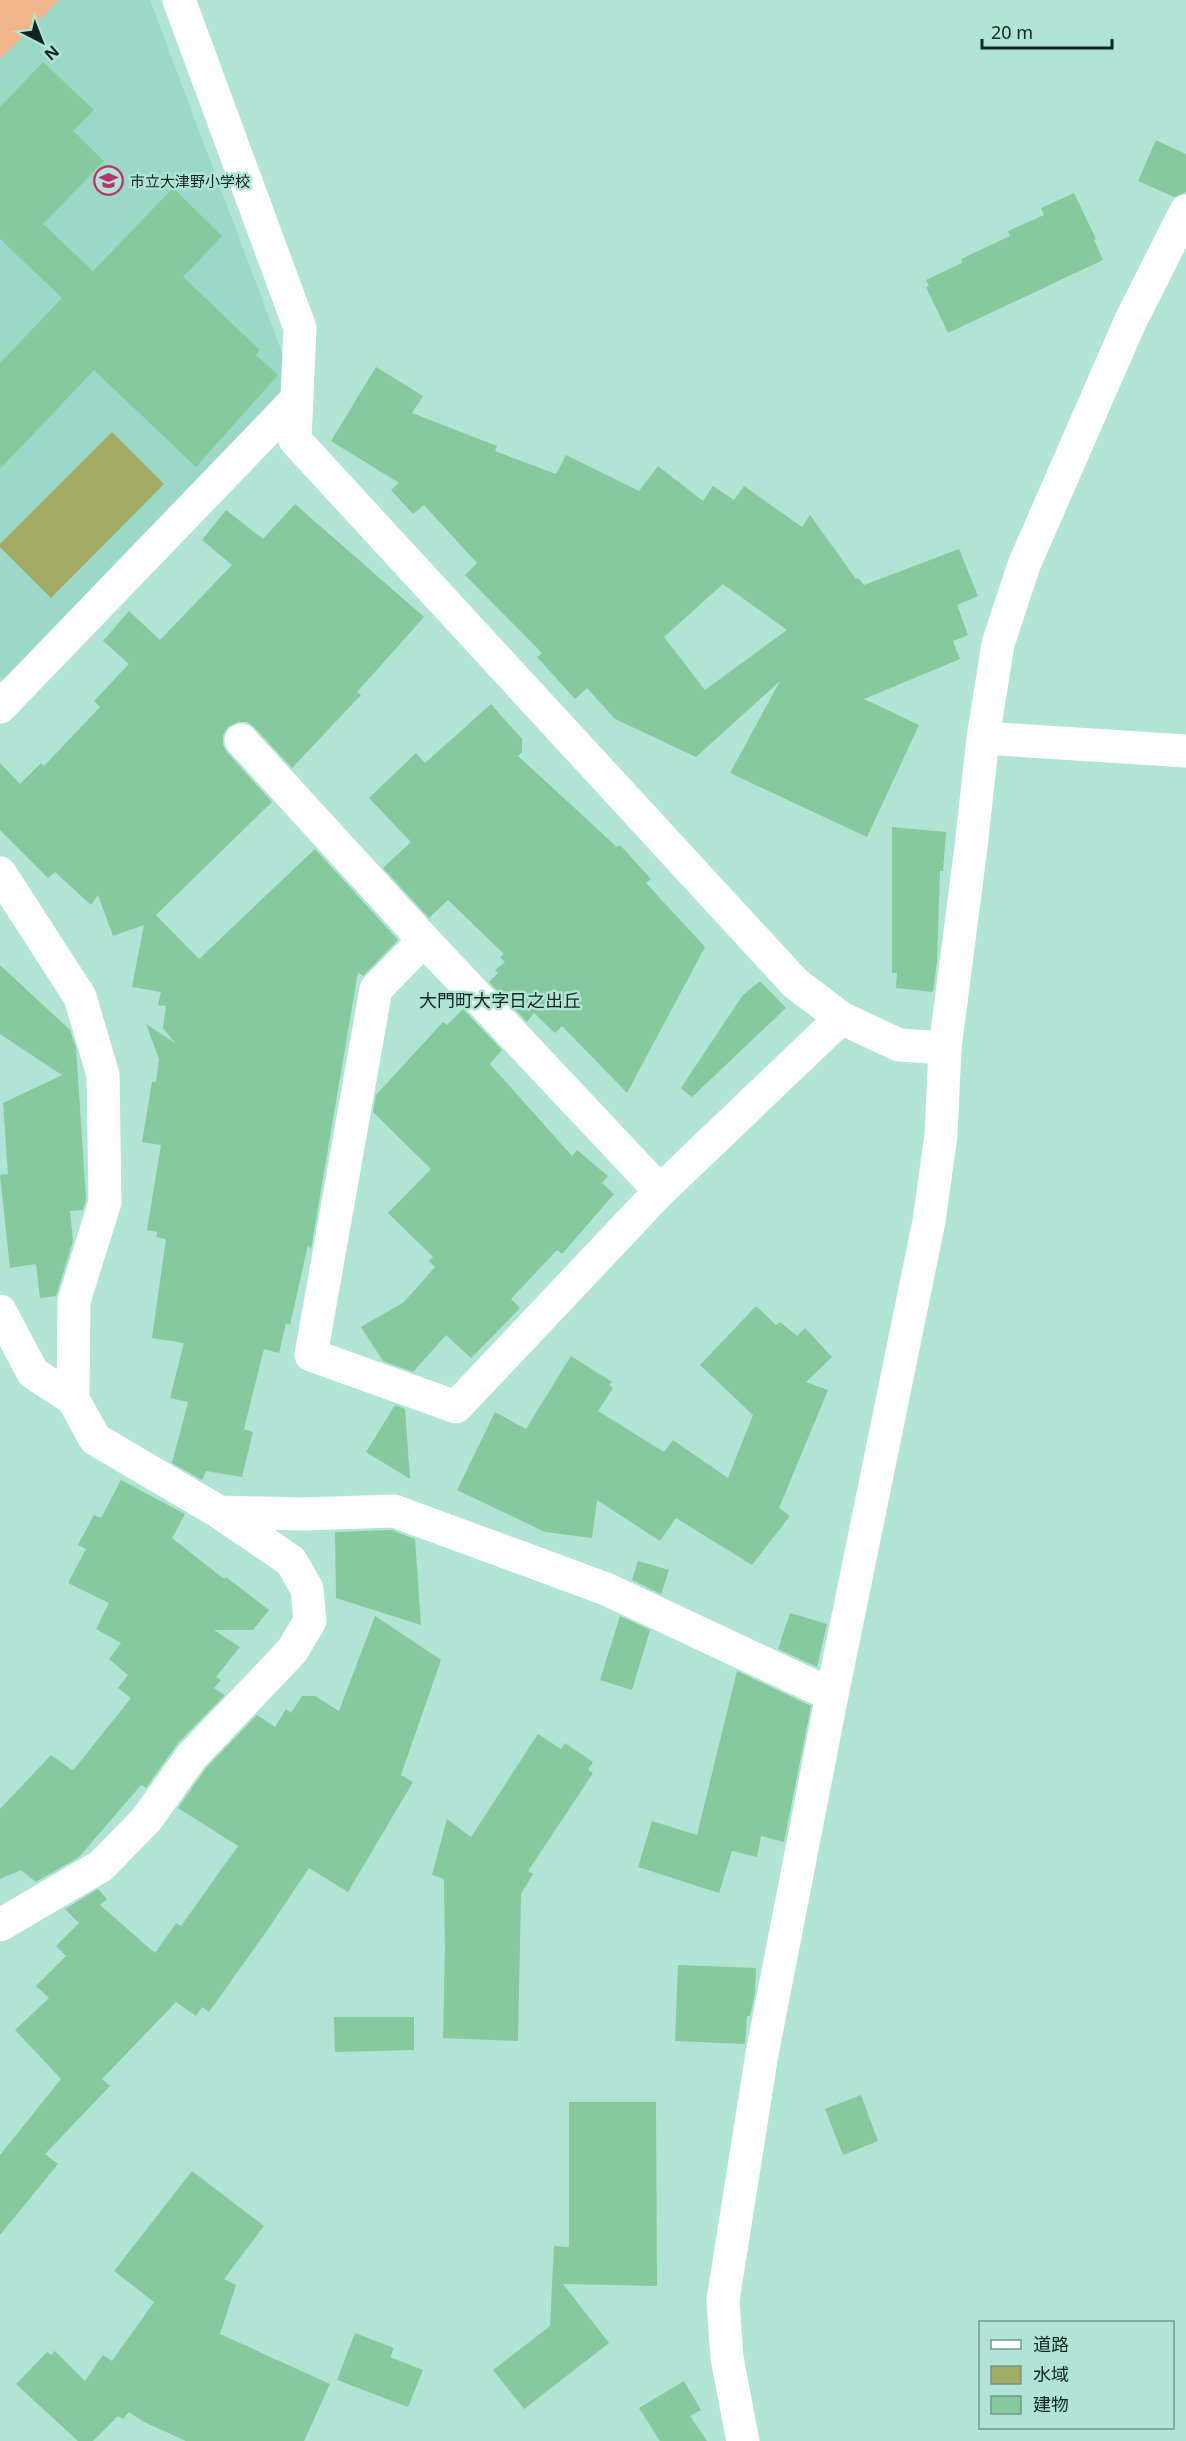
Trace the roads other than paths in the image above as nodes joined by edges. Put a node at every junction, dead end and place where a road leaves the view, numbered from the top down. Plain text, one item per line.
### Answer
1 (179, 0) edge
2 (1186, 211) edge
3 (297, 399) junction
4 (0, 707) edge
5 (983, 738) junction
6 (241, 740) dead end
7 (1186, 751) edge
8 (0, 873) edge
9 (424, 940) junction
10 (841, 1018) junction
11 (945, 1048) junction
12 (660, 1191) junction
13 (0, 1311) edge
14 (73, 1399) junction
15 (219, 1512) junction
16 (832, 1695) junction
17 (0, 1925) edge
18 (743, 2441) edge

1 - 3 street
2 - 5 street
3 - 4 street
3 - 10 street
5 - 7 street
5 - 11 street
6 - 9 street
8 - 14 street
9 - 12 street
9 - 12 street
10 - 11 street
10 - 12 street
11 - 16 street
13 - 14 street
14 - 15 street
15 - 16 street
15 - 17 street
16 - 18 street

